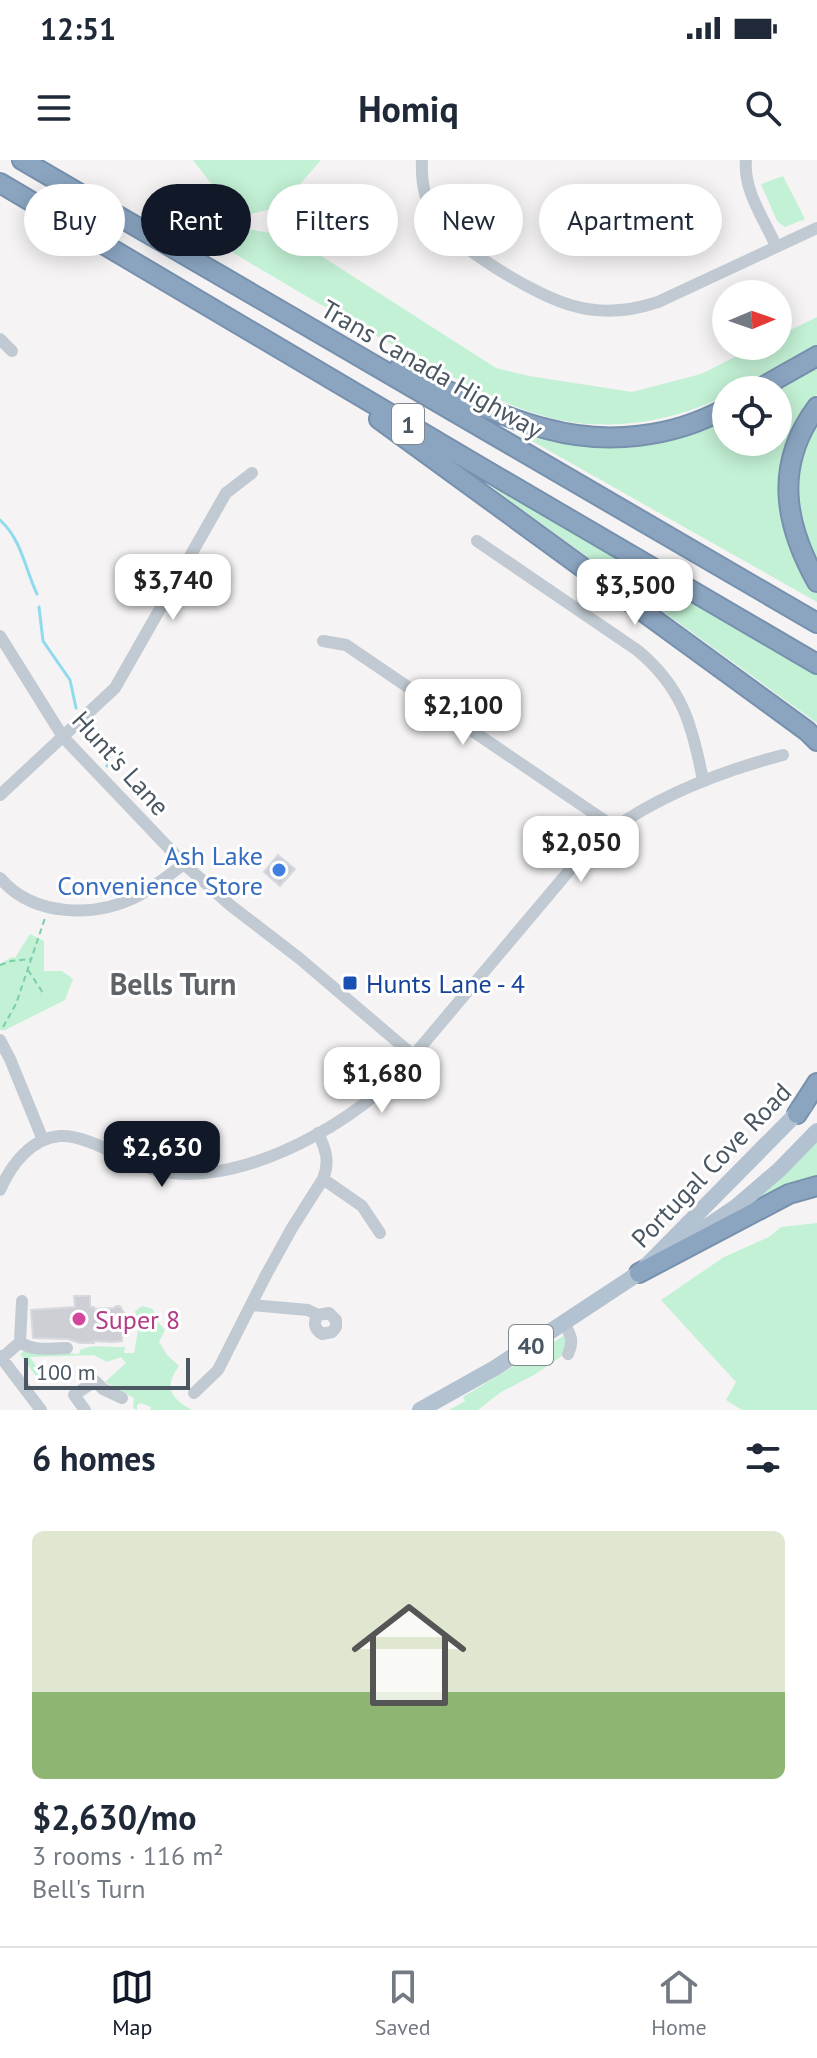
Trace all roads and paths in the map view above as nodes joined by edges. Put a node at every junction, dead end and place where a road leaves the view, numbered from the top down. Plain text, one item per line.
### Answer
1 (22, 160) edge
2 (422, 160) edge
3 (746, 160) edge
4 (0, 183) edge
5 (817, 228) edge
6 (776, 246) junction
7 (304, 325) junction
8 (0, 339) edge
9 (12, 351) dead end
10 (290, 354) junction
11 (817, 356) edge
12 (782, 376) edge
13 (817, 407) edge
14 (712, 414) edge
15 (252, 473) dead end
16 (477, 541) dead end
17 (817, 582) edge
18 (817, 623) edge
19 (0, 636) edge
20 (323, 641) dead end
21 (817, 664) edge
22 (63, 737) junction
23 (817, 741) edge
24 (783, 755) dead end
25 (703, 780) junction
26 (0, 795) edge
27 (614, 827) junction
28 (184, 864) junction
29 (0, 878) edge
30 (46, 917) dead end
31 (32, 959) junction
32 (0, 965) edge
33 (28, 970) junction
34 (41, 995) dead end
35 (0, 1032) edge
36 (0, 1040) edge
37 (414, 1056) junction
38 (817, 1083) edge
39 (817, 1090) edge
40 (797, 1114) junction
41 (817, 1131) edge
42 (318, 1133) junction
43 (43, 1140) junction
44 (323, 1179) junction
45 (817, 1186) edge
46 (0, 1190) edge
47 (380, 1233) dead end
48 (639, 1273) junction
49 (22, 1301) dead end
50 (251, 1305) junction
51 (318, 1315) junction
52 (564, 1324) junction
53 (20, 1342) junction
54 (67, 1348) dead end
55 (568, 1354) dead end
56 (1, 1357) edge
57 (194, 1393) dead end
58 (122, 1398) dead end
59 (83, 1409) edge
60 (41, 1410) edge
61 (420, 1410) edge

1 - 7 highway, Trans Canada Highway / 1
2 - 6 street
3 - 6 street
4 - 10 highway, 1
5 - 6 street
7 - 14 highway
7 - 18 highway, Trans Canada Highway / 1
8 - 9 street
10 - 21 highway, 1
10 - 23 highway
11 - 12 highway
13 - 17 highway
15 - 22 street
16 - 25 street
19 - 22 street, Hunt's Lane
20 - 27 street
22 - 26 street
22 - 28 street, Hunt's Lane
24 - 25 street
25 - 27 street
27 - 37 street
28 - 29 street
28 - 37 street, Hunt's Lane
30 - 31 path
31 - 32 path
31 - 33 path
33 - 34 path
33 - 35 path
36 - 43 street
37 - 42 street
38 - 40 highway
39 - 40 main road, Portugal Cove Road / 40
40 - 48 main road, Portugal Cove Road / 40
41 - 48 main road, Portugal Cove Road / 40
42 - 43 street
42 - 44 street
43 - 46 street
44 - 47 street
44 - 50 street
45 - 48 highway
48 - 52 main road, Portugal Cove Road / 40
49 - 53 street
50 - 51 street
50 - 57 street
51 - 51 street
52 - 55 street
52 - 61 main road, Portugal Cove Road / 40
53 - 54 street
53 - 56 street
56 - 60 street
58 - 59 street

